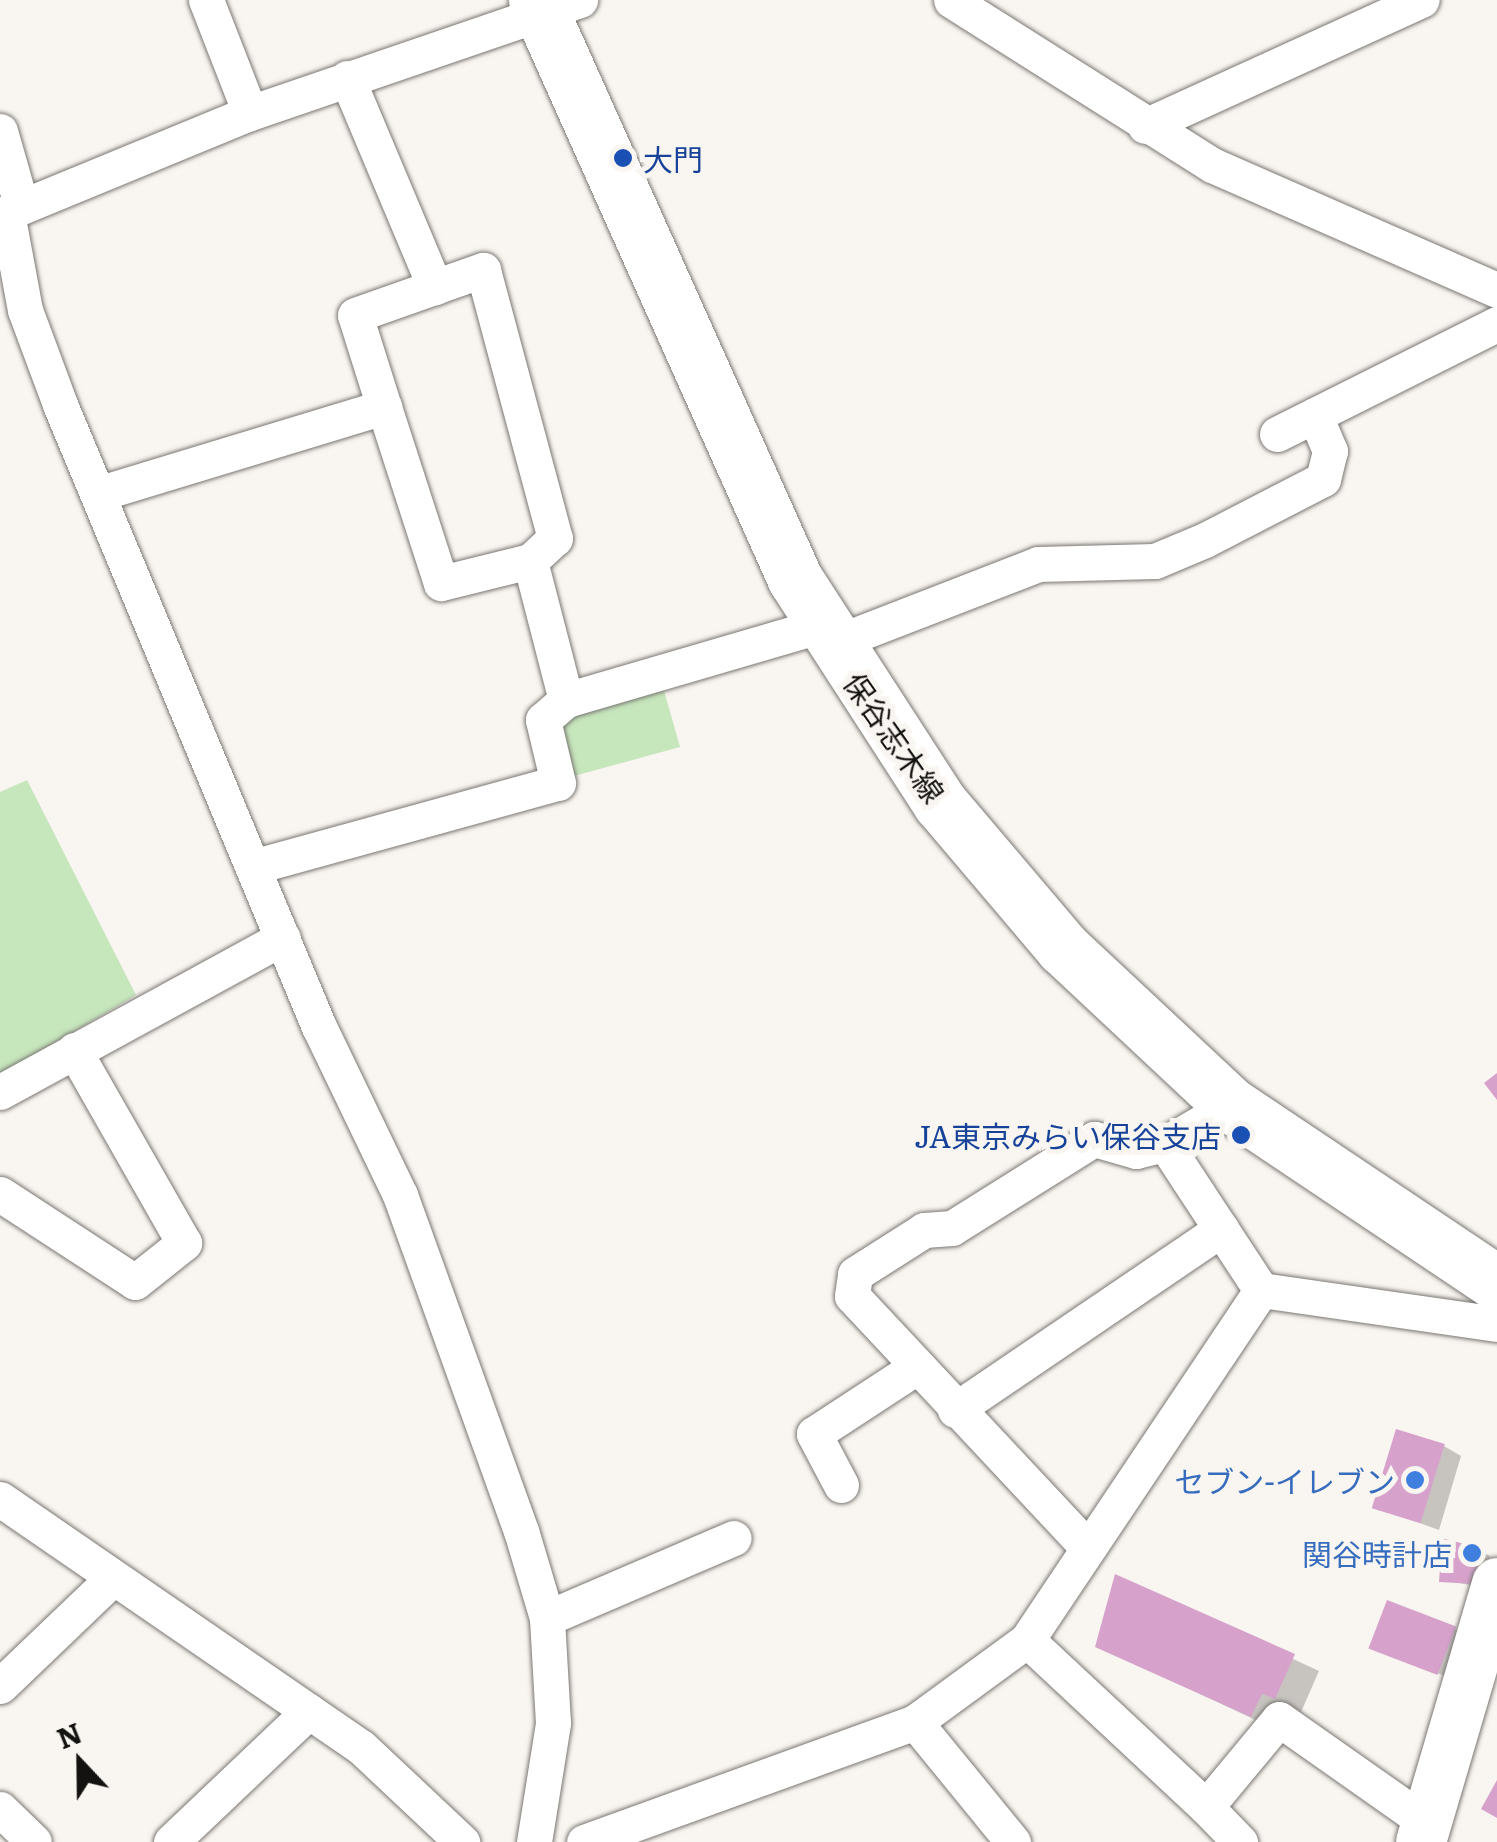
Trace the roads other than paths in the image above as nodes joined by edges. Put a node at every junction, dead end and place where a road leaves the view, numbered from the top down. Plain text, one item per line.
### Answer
1 (206, 0) edge
2 (951, 0) edge
3 (1422, 0) edge
4 (552, 3) edge
5 (347, 78) junction
6 (250, 114) junction
7 (1145, 126) junction
8 (0, 131) edge
9 (20, 201) junction
10 (434, 286) junction
11 (1497, 290) edge
12 (12, 317) edge
13 (1497, 324) edge
14 (384, 407) junction
15 (1314, 416) junction
16 (1277, 434) dead end
17 (100, 493) junction
18 (530, 561) junction
19 (827, 635) junction
20 (566, 700) junction
21 (256, 866) junction
22 (283, 938) junction
23 (74, 1050) junction
24 (0, 1092) edge
25 (1232, 1105) junction
26 (1165, 1144) junction
27 (0, 1194) edge
28 (1221, 1229) junction
29 (1497, 1283) edge
30 (1261, 1290) junction
31 (1497, 1324) edge
32 (915, 1368) junction
33 (955, 1410) junction
34 (841, 1485) dead end
35 (0, 1499) edge
36 (734, 1538) dead end
37 (1087, 1546) junction
38 (113, 1578) junction
39 (1497, 1583) edge
40 (547, 1618) junction
41 (1027, 1640) junction
42 (0, 1686) edge
43 (309, 1710) junction
44 (915, 1722) junction
45 (1206, 1807) junction
46 (0, 1809) edge
47 (1424, 1832) edge
48 (34, 1842) edge
49 (171, 1842) edge
50 (462, 1842) edge
51 (534, 1842) edge
52 (584, 1842) edge
53 (1013, 1842) edge
54 (1240, 1842) edge

1 - 6 street
2 - 7 street
3 - 7 street
4 - 5 street
4 - 19 main road, 保谷志木線
5 - 6 street
5 - 10 street
6 - 9 street
7 - 11 street
8 - 9 street
9 - 12 street
10 - 14 street
10 - 18 street
12 - 17 street
13 - 15 street
14 - 17 street
14 - 18 street
15 - 16 street
15 - 19 street
17 - 21 street
18 - 20 street
19 - 20 street
19 - 25 main road, 保谷志木線
20 - 21 street
21 - 22 street
22 - 23 street
22 - 40 street
23 - 24 street
23 - 27 street
25 - 26 street
25 - 29 main road, 保谷志木線
26 - 28 street
26 - 32 street
28 - 30 street
28 - 33 street
30 - 31 street
30 - 37 street
32 - 33 street
32 - 34 street
33 - 37 street
35 - 38 street
36 - 40 street
37 - 41 street
38 - 42 street
38 - 43 street
39 - 47 main road
40 - 51 street
41 - 44 street
41 - 45 street
43 - 49 street
43 - 50 street
44 - 52 street
44 - 53 street
45 - 47 street
45 - 54 street
46 - 48 street

